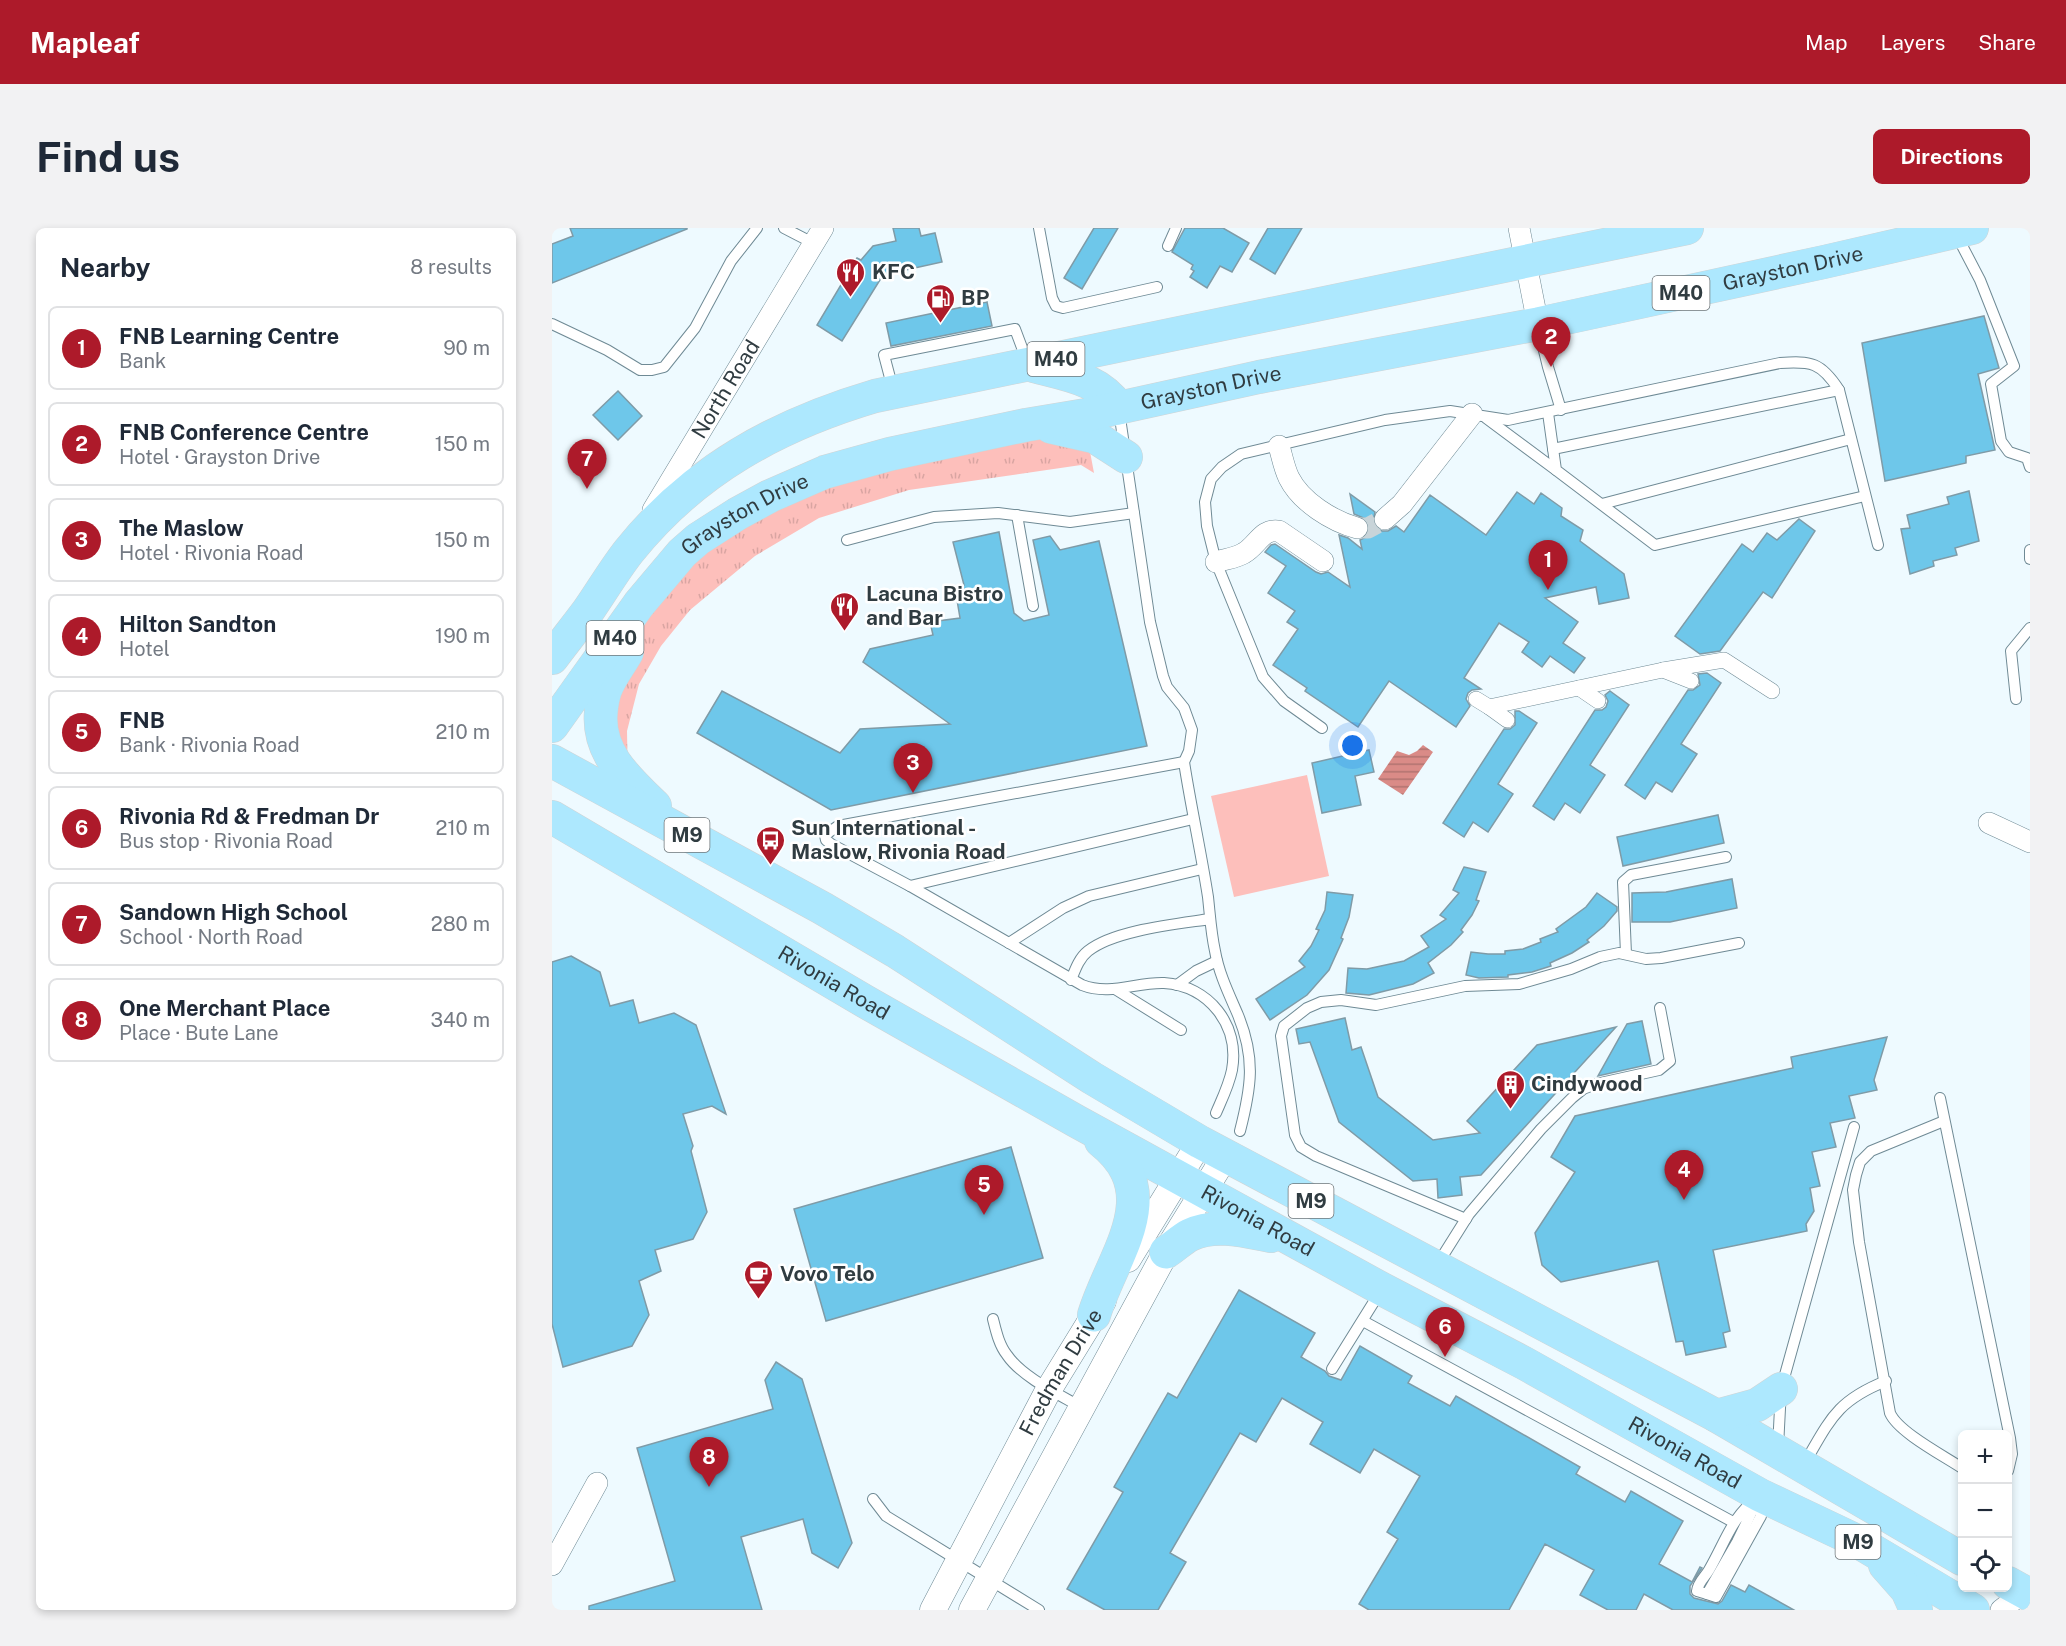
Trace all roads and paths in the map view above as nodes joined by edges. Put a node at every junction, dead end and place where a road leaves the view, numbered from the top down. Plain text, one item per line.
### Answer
1 (757, 228) edge
2 (784, 228) edge
3 (1039, 228) edge
4 (1176, 228) edge
5 (1519, 228) edge
6 (1688, 228) edge
7 (1963, 230) edge
8 (818, 236) edge
9 (1168, 246) dead end
10 (1525, 262) junction
11 (1157, 286) dead end
12 (552, 324) edge
13 (1538, 324) junction
14 (1028, 364) junction
15 (1839, 390) junction
16 (894, 392) junction
17 (1119, 408) junction
18 (1561, 410) junction
19 (1548, 413) junction
20 (1478, 416) junction
21 (1026, 425) junction
22 (1851, 438) junction
23 (1279, 446) junction
24 (1553, 449) junction
25 (1126, 457) junction
26 (2030, 467) edge
27 (1556, 470) junction
28 (1865, 496) junction
29 (1602, 504) junction
30 (1134, 513) junction
31 (1017, 515) junction
32 (1385, 519) tunnel mouth
33 (1357, 528) tunnel mouth
34 (847, 540) dead end
35 (1878, 545) dead end
36 (630, 550) junction
37 (2030, 550) edge
38 (682, 553) junction
39 (2030, 559) edge
40 (1323, 561) dead end
41 (1216, 562) junction
42 (1033, 606) dead end
43 (588, 610) junction
44 (2030, 628) edge
45 (552, 643) edge
46 (552, 658) edge
47 (1663, 670) junction
48 (1691, 681) dead end
49 (1579, 688) junction
50 (1772, 691) dead end
51 (2016, 699) dead end
52 (1598, 701) dead end
53 (1507, 720) dead end
54 (552, 726) edge
55 (1322, 728) dead end
56 (552, 761) edge
57 (1184, 762) junction
58 (552, 817) edge
59 (1193, 819) junction
60 (1989, 823) dead end
61 (678, 829) junction
62 (2030, 842) edge
63 (1726, 857) dead end
64 (1202, 868) junction
65 (910, 886) junction
66 (1210, 919) junction
67 (1009, 943) junction
68 (1739, 943) dead end
69 (1626, 954) junction
70 (1217, 961) junction
71 (1071, 980) junction
72 (1178, 985) junction
73 (1115, 989) junction
74 (1660, 1008) dead end
75 (1181, 1030) dead end
76 (1940, 1098) dead end
77 (1216, 1113) dead end
78 (1076, 1121) junction
79 (1944, 1121) junction
80 (1854, 1127) dead end
81 (1222, 1143) junction
82 (1191, 1183) junction
83 (1466, 1219) junction
84 (1296, 1241) junction
85 (1167, 1252) junction
86 (1435, 1268) junction
87 (1382, 1289) junction
88 (1094, 1316) junction
89 (993, 1319) dead end
90 (1363, 1321) junction
91 (1564, 1334) junction
92 (1332, 1369) dead end
93 (1543, 1373) junction
94 (1886, 1381) junction
95 (1049, 1389) junction
96 (1781, 1389) junction
97 (1081, 1407) junction
98 (1717, 1416) junction
99 (2008, 1430) edge
100 (1790, 1459) junction
101 (1958, 1465) edge
102 (597, 1483) dead end
103 (1760, 1495) junction
104 (873, 1499) dead end
105 (1733, 1522) junction
106 (1855, 1540) junction
107 (1958, 1557) edge
108 (959, 1560) junction
109 (552, 1565) edge
110 (987, 1579) junction
111 (933, 1610) edge
112 (972, 1610) edge
113 (1039, 1610) edge
114 (1917, 1610) edge
115 (1973, 1610) edge

1 - 12 lane
2 - 8 lane
3 - 11 lane
4 - 9 lane
5 - 10 street
6 - 10 main road, M40
7 - 13 main road, Grayston Drive / M40
7 - 26 lane
8 - 36 street, North Road
10 - 13 street
10 - 14 main road, M40
13 - 17 main road, Grayston Drive / M40
13 - 18 lane
14 - 16 main road, M40
14 - 16 lane
14 - 17 main road
15 - 18 lane
15 - 22 lane
15 - 24 lane
16 - 36 main road, M40
17 - 21 main road, Grayston Drive / M40
17 - 25 lane
18 - 19 lane
19 - 20 lane
19 - 24 lane
20 - 23 lane
20 - 27 lane
20 - 32 street
21 - 25 main road
21 - 38 main road, Grayston Drive / M40
22 - 28 lane
22 - 29 lane
23 - 33 street
23 - 41 lane
24 - 27 lane
25 - 30 lane
27 - 29 lane
28 - 29 lane
28 - 35 lane
30 - 31 lane
30 - 57 lane
31 - 34 lane
31 - 42 lane
36 - 43 main road, M40
37 - 39 lane
38 - 54 main road, Grayston Drive / M40
38 - 61 main road
40 - 41 street
41 - 55 lane
43 - 45 main road
43 - 46 main road, M40
44 - 51 lane
47 - 48 street
47 - 49 street
47 - 50 street
49 - 52 street
49 - 53 street
56 - 61 main road, Rivonia Road / M9
57 - 59 lane
57 - 65 lane
58 - 78 main road, Rivonia Road / M9
59 - 64 lane
59 - 65 lane
60 - 62 street
61 - 81 main road, Rivonia Road / M9
63 - 69 lane
64 - 66 lane
64 - 67 lane
65 - 67 lane
66 - 70 lane
66 - 71 lane
67 - 71 lane
68 - 69 lane
69 - 83 lane
70 - 72 lane
70 - 81 lane
71 - 73 lane
72 - 73 lane
72 - 77 lane
73 - 75 lane
74 - 83 lane
76 - 79 lane
78 - 82 main road, Rivonia Road / M9
78 - 88 main road
79 - 94 lane
79 - 99 lane
80 - 96 lane
81 - 82 street, Fredman Drive
81 - 86 main road, Rivonia Road / M9
82 - 84 main road, Rivonia Road / M9
82 - 85 street, Fredman Drive
82 - 88 street, Fredman Drive
83 - 86 lane
84 - 85 main road
84 - 87 main road, Rivonia Road / M9
85 - 97 street, Fredman Drive
86 - 91 main road, Rivonia Road / M9
87 - 90 lane
87 - 93 main road, Rivonia Road / M9
88 - 95 street, Fredman Drive
89 - 95 lane
90 - 92 lane
90 - 105 lane
91 - 93 main road
91 - 98 main road, Rivonia Road / M9
93 - 103 main road, Rivonia Road / M9
94 - 100 lane
94 - 101 lane
95 - 97 lane
95 - 108 street, Fredman Drive
96 - 98 main road
96 - 100 lane
97 - 110 street, Fredman Drive
98 - 100 main road, Rivonia Road / M9
100 - 107 main road, Rivonia Road / M9
102 - 109 street
103 - 105 lane
103 - 105 lane
103 - 106 main road, Rivonia Road / M9
104 - 108 lane
106 - 114 main road
106 - 115 main road, Rivonia Road / M9
108 - 110 lane
108 - 111 street, Fredman Drive
110 - 112 street, Fredman Drive
110 - 113 lane

